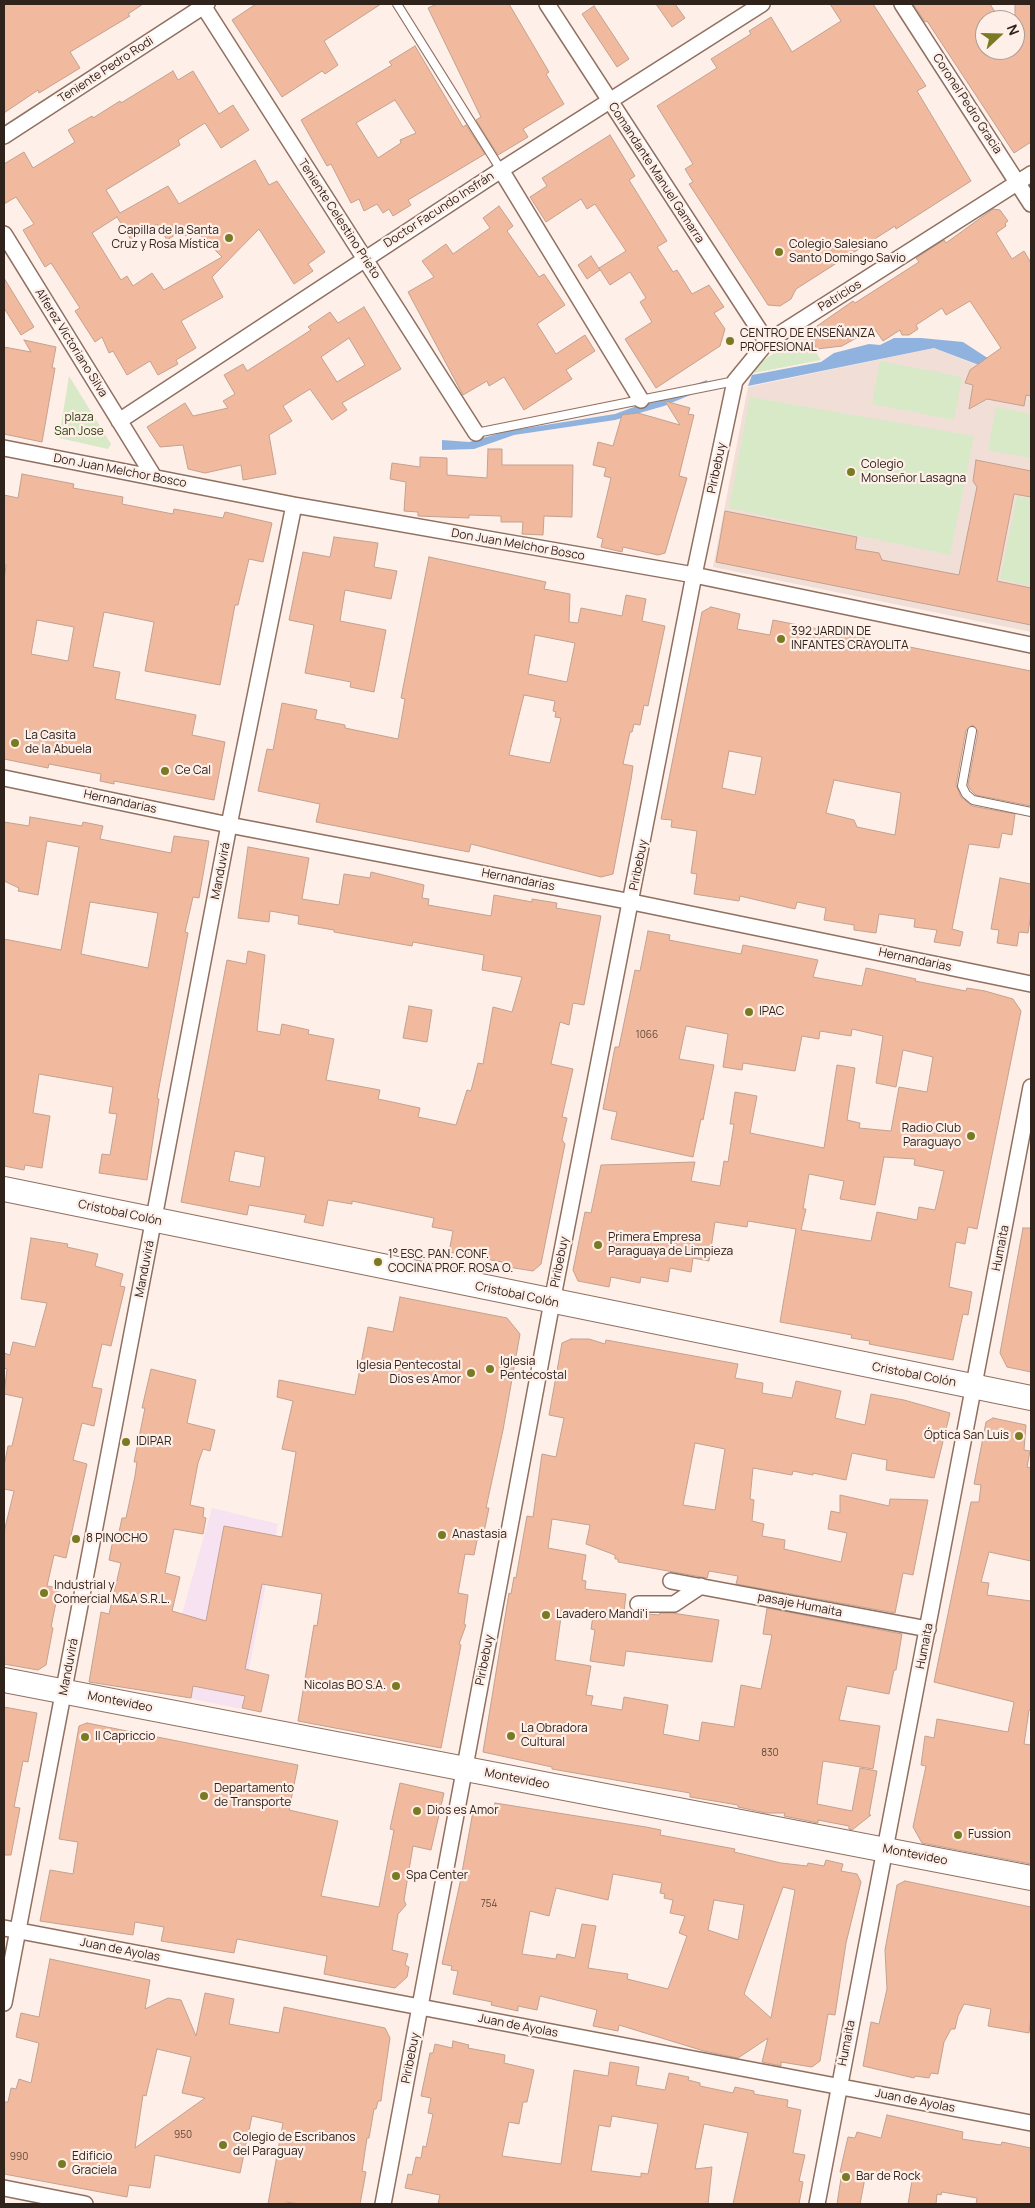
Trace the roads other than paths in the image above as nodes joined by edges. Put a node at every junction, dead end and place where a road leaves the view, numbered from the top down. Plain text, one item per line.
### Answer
1 (397, 4) edge
2 (547, 4) edge
3 (762, 4) edge
4 (902, 4) edge
5 (204, 5) edge
6 (609, 102) junction
7 (4, 136) edge
8 (501, 170) junction
9 (1031, 174) edge
10 (1018, 183) junction
11 (1031, 204) edge
12 (4, 234) edge
13 (364, 259) junction
14 (767, 342) junction
15 (735, 381) junction
16 (641, 400) junction
17 (119, 421) junction
18 (476, 433) joint
19 (4, 448) edge
20 (154, 477) junction
21 (294, 505) junction
22 (694, 575) junction
23 (1031, 645) edge
24 (972, 731) dead end
25 (4, 778) edge
26 (1031, 812) edge
27 (229, 825) junction
28 (632, 902) junction
29 (1031, 984) edge
30 (1031, 1087) edge
31 (4, 1188) edge
32 (155, 1221) junction
33 (552, 1302) junction
34 (975, 1387) junction
35 (1031, 1398) edge
36 (671, 1581) dead end
37 (701, 1586) junction
38 (638, 1604) dead end
39 (928, 1630) junction
40 (4, 1680) edge
41 (64, 1691) junction
42 (465, 1769) junction
43 (886, 1850) junction
44 (1031, 1878) edge
45 (11, 1929) edge
46 (4, 2003) edge
47 (420, 2007) junction
48 (838, 2087) junction
49 (1031, 2123) edge
50 (4, 2188) edge
51 (85, 2204) edge
52 (383, 2204) edge
53 (817, 2204) edge

1 - 8 lane
2 - 6 street, Comandante Manuel Gamarra
3 - 6 street, Doctor Facundo Insfrán
4 - 10 street, Coronel Pedro Gracia
5 - 7 street, Teniente Pedro Rodi
5 - 13 street, Teniente Celestino Prieto
6 - 8 street, Doctor Facundo Insfrán
6 - 14 street, Comandante Manuel Gamarra
8 - 13 street, Doctor Facundo Insfrán
8 - 16 street
9 - 10 street, Patricios
10 - 11 street, Coronel Pedro Gracia
10 - 14 street, Patricios
12 - 17 street, Alferez Victoriano Silva
13 - 17 street, Doctor Facundo Insfrán
13 - 18 street, Teniente Celestino Prieto
14 - 15 street, Patricios
15 - 16 lane
15 - 22 street, Piribebuy
16 - 18 lane
17 - 20 street, Alferez Victoriano Silva
19 - 20 street, Don Juan Melchor Bosco
20 - 21 street, Don Juan Melchor Bosco
21 - 22 street, Don Juan Melchor Bosco
21 - 27 street, Manduvirá
22 - 23 street, Don Juan Melchor Bosco
22 - 28 street, Piribebuy
24 - 26 lane
25 - 27 street, Hernandarias
27 - 28 street, Hernandarias
27 - 32 street, Manduvirá
28 - 29 street, Hernandarias
28 - 33 street, Piribebuy
30 - 34 street, Humaita
31 - 32 main road, Cristobal Colón
32 - 33 main road, Cristobal Colón
32 - 41 street, Manduvirá
33 - 34 main road, Cristobal Colón
33 - 42 street, Piribebuy
34 - 35 main road, Cristobal Colón
34 - 39 street, Humaita
36 - 37 street, pasaje Humaita
37 - 38 street
37 - 39 street, pasaje Humaita
39 - 43 street, Humaita
40 - 41 main road, Montevideo
41 - 42 main road, Montevideo
41 - 45 street, Manduvirá
42 - 43 main road, Montevideo
42 - 47 street, Piribebuy
43 - 44 main road, Montevideo
43 - 48 street, Humaita
45 - 46 street, Manduvirá
45 - 47 street, Juan de Ayolas
47 - 48 street, Juan de Ayolas
47 - 52 street, Piribebuy
48 - 49 street, Juan de Ayolas
48 - 53 street, Humaita
50 - 51 street

